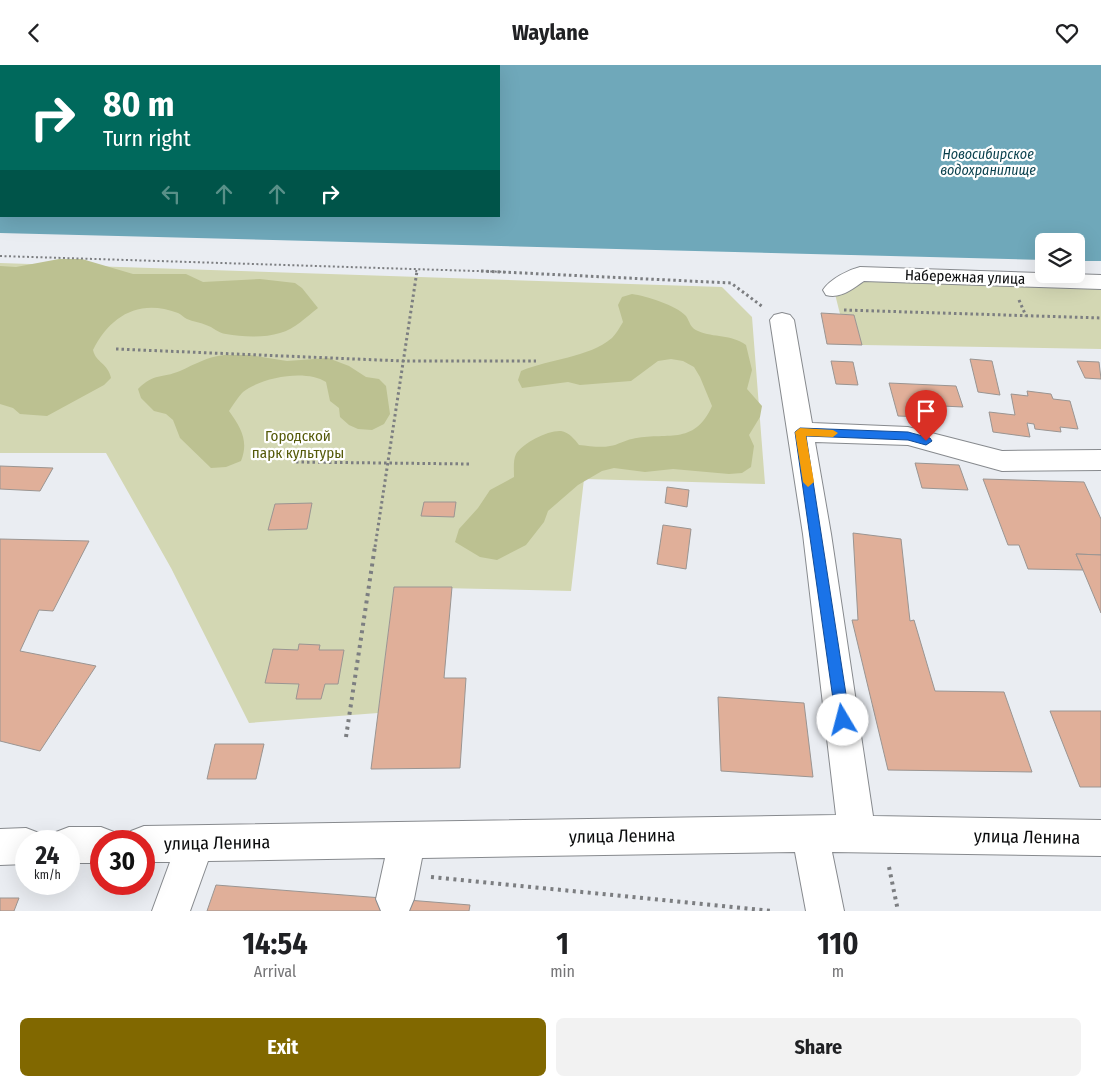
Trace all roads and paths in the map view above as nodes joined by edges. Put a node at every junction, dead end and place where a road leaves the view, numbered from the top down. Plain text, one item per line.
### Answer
1 (0, 256) edge
2 (418, 268) junction
3 (1101, 281) edge
4 (834, 290) joint
5 (1101, 318) edge
6 (782, 320) joint
7 (116, 349) dead end
8 (403, 361) junction
9 (536, 361) dead end
10 (800, 432) junction
11 (1101, 460) edge
12 (296, 462) dead end
13 (388, 463) junction
14 (470, 464) dead end
15 (346, 737) dead end
16 (810, 833) junction
17 (869, 834) junction
18 (1101, 838) edge
19 (196, 843) junction
20 (155, 844) edge
21 (0, 847) edge
22 (15, 847) edge
23 (401, 871) junction
24 (172, 911) edge
25 (773, 911) edge
26 (825, 911) edge
27 (898, 911) edge

1 - 2 path
2 - 6 path
2 - 8 path
3 - 4 street, Набережная улица
4 - 5 path
6 - 10 street
7 - 8 path
8 - 9 path
8 - 13 path
10 - 11 street
10 - 17 street
12 - 13 path
13 - 14 path
13 - 15 path
16 - 17 street, улица Ленина
16 - 23 street, улица Ленина
16 - 26 street
17 - 18 street, улица Ленина
17 - 27 path
19 - 20 street, улица Ленина
19 - 23 street, улица Ленина
19 - 24 street
21 - 22 street
23 - 25 path

